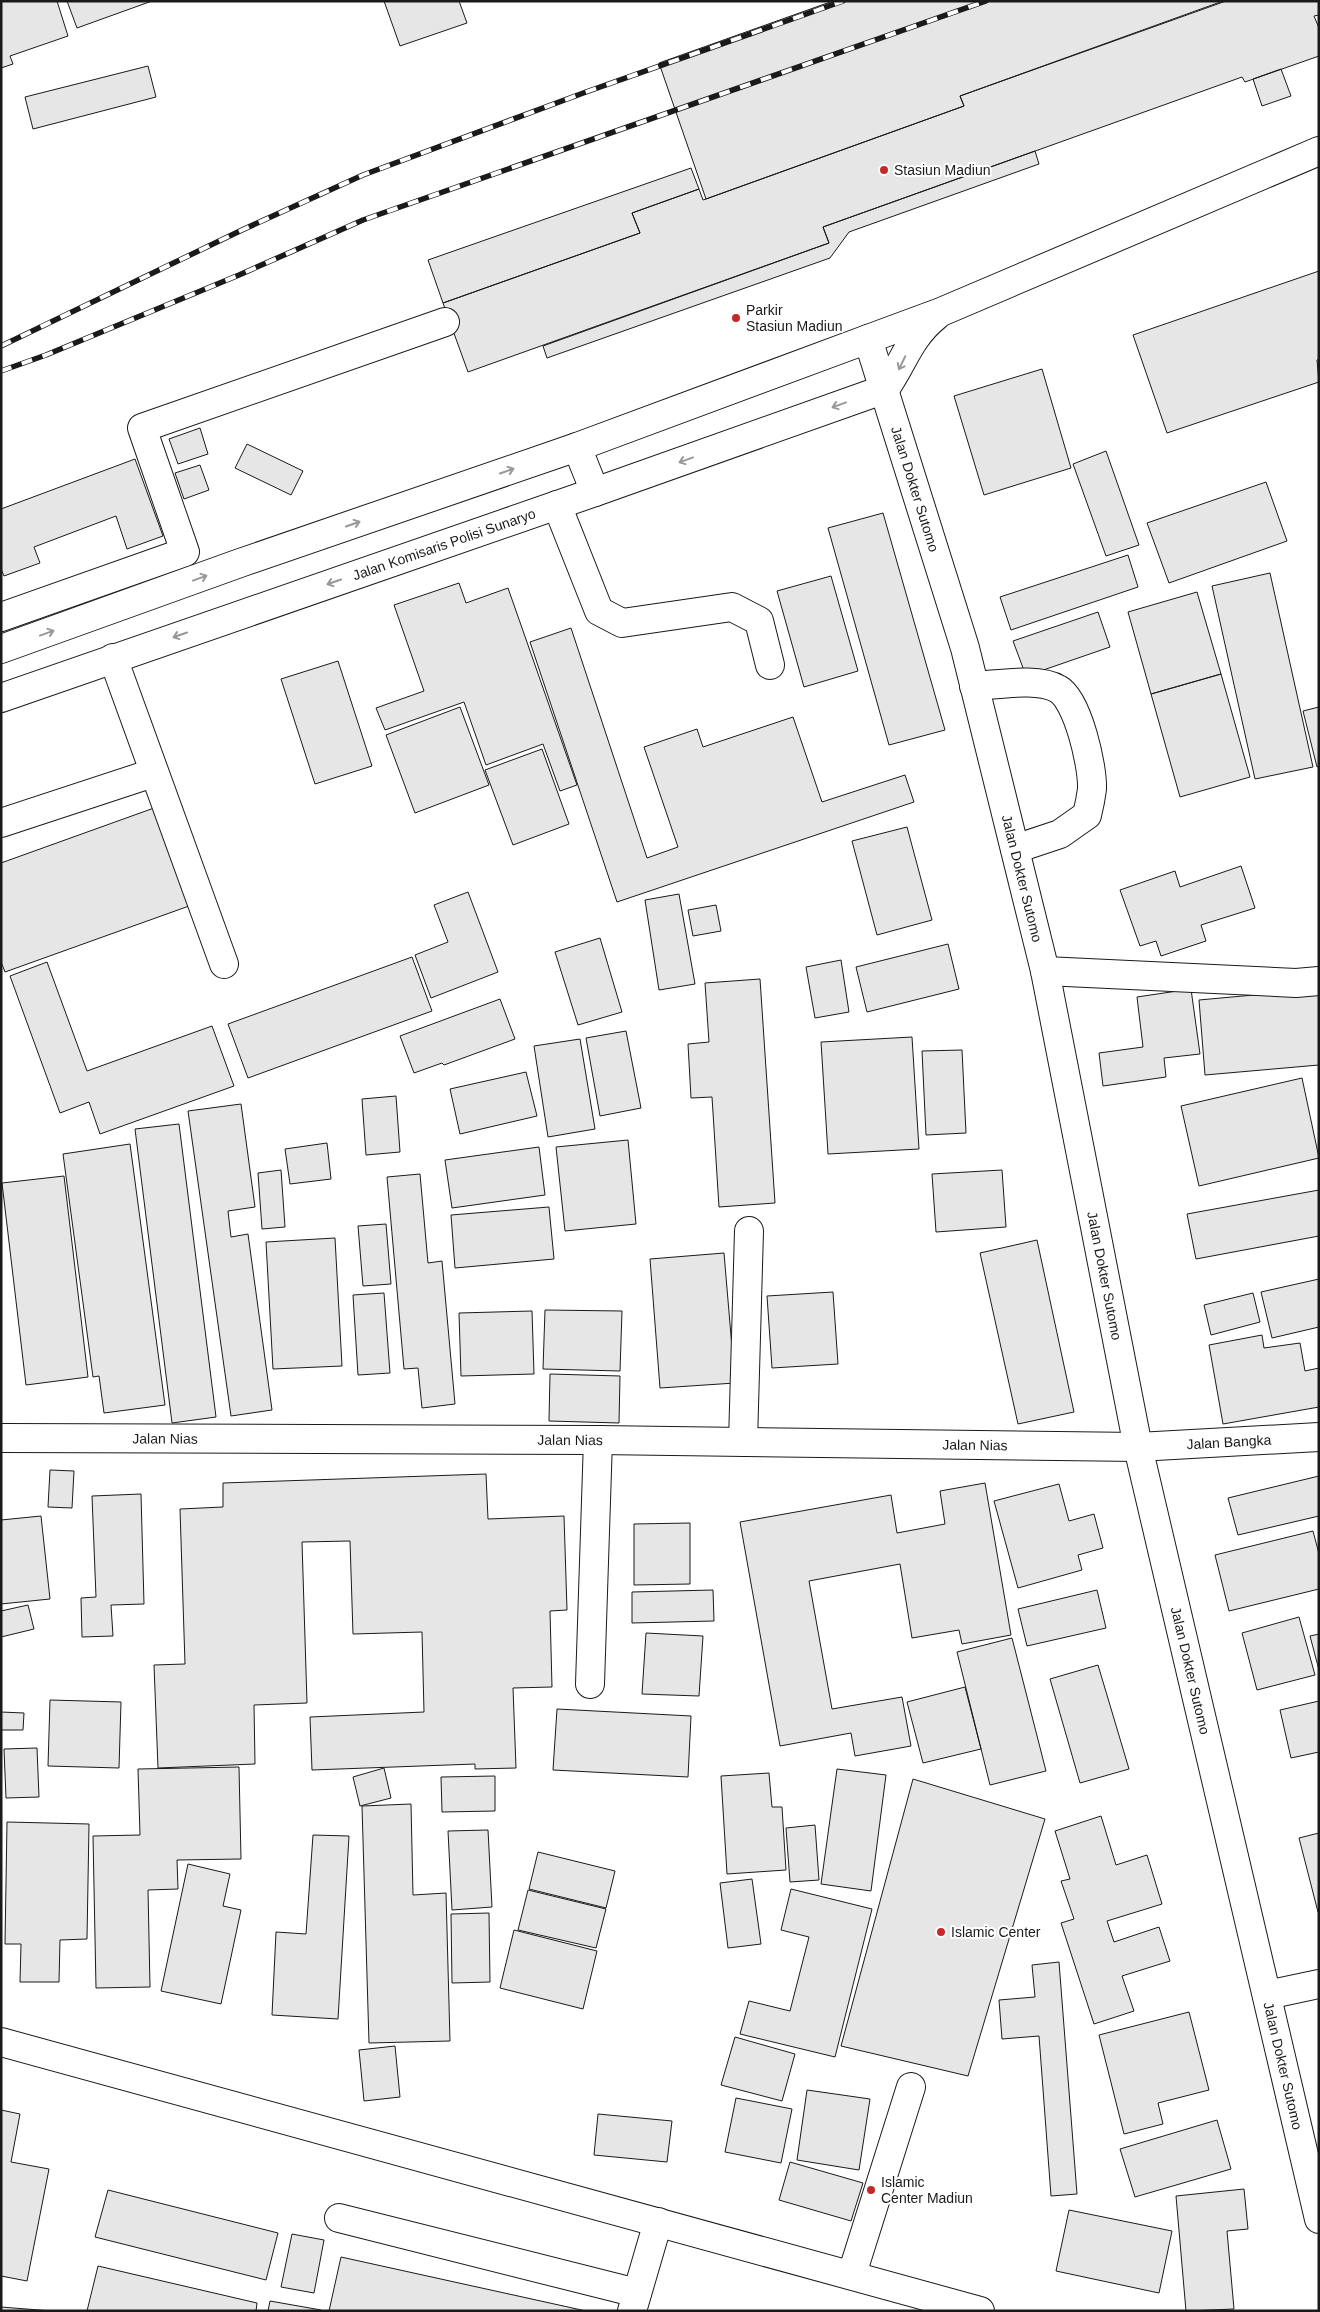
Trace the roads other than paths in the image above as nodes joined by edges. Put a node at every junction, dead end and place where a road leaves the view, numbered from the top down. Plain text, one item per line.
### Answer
1 (1319, 151) edge
2 (940, 312) junction
3 (445, 322) dead end
4 (868, 339) junction
5 (885, 389) junction
6 (577, 447) junction
7 (595, 492) junction
8 (557, 505) junction
9 (1, 617) edge
10 (1, 649) edge
11 (113, 658) junction
12 (770, 665) dead end
13 (974, 686) junction
14 (1, 698) edge
15 (153, 773) junction
16 (1, 823) edge
17 (1014, 849) junction
18 (224, 964) dead end
19 (1044, 971) junction
20 (1319, 981) edge
21 (748, 1231) dead end
22 (1319, 1437) edge
23 (1, 1438) edge
24 (598, 1440) junction
25 (743, 1442) junction
26 (1138, 1447) junction
27 (590, 1684) dead end
28 (1319, 1984) edge
29 (1267, 1995) junction
30 (1, 2042) edge
31 (911, 2087) dead end
32 (339, 2218) dead end
33 (1319, 2219) edge
34 (658, 2222) junction
35 (852, 2274) junction
36 (635, 2302) edge
37 (980, 2311) edge

1 - 2 main road
2 - 4 main road
2 -> 5 main road
3 - 9 main road
4 - 5 main road, Jalan Dokter Sutomo
4 - 6 main road
5 -> 7 main road, Jalan Komisaris Polisi Sunaryo
5 - 13 main road, Jalan Dokter Sutomo
6 - 7 main road
10 -> 6 main road
7 - 8 main road, Jalan Komisaris Polisi Sunaryo
8 -> 11 main road, Jalan Komisaris Polisi Sunaryo
8 - 12 main road
11 - 14 main road, Jalan Komisaris Polisi Sunaryo
11 - 15 main road
13 - 17 main road, Jalan Dokter Sutomo
13 - 17 main road
15 - 16 main road
15 - 18 main road
17 - 19 main road, Jalan Dokter Sutomo
19 - 20 main road
19 - 26 main road, Jalan Dokter Sutomo
21 - 25 main road
22 - 26 main road, Jalan Bangka
23 - 24 main road, Jalan Nias
24 - 25 main road, Jalan Nias
24 - 27 main road
25 - 26 main road, Jalan Nias
26 - 29 main road, Jalan Dokter Sutomo
28 - 29 main road
29 - 33 main road, Jalan Dokter Sutomo
30 - 34 main road
31 - 35 main road
32 - 36 main road
34 - 35 main road
34 - 36 main road
35 - 37 main road

